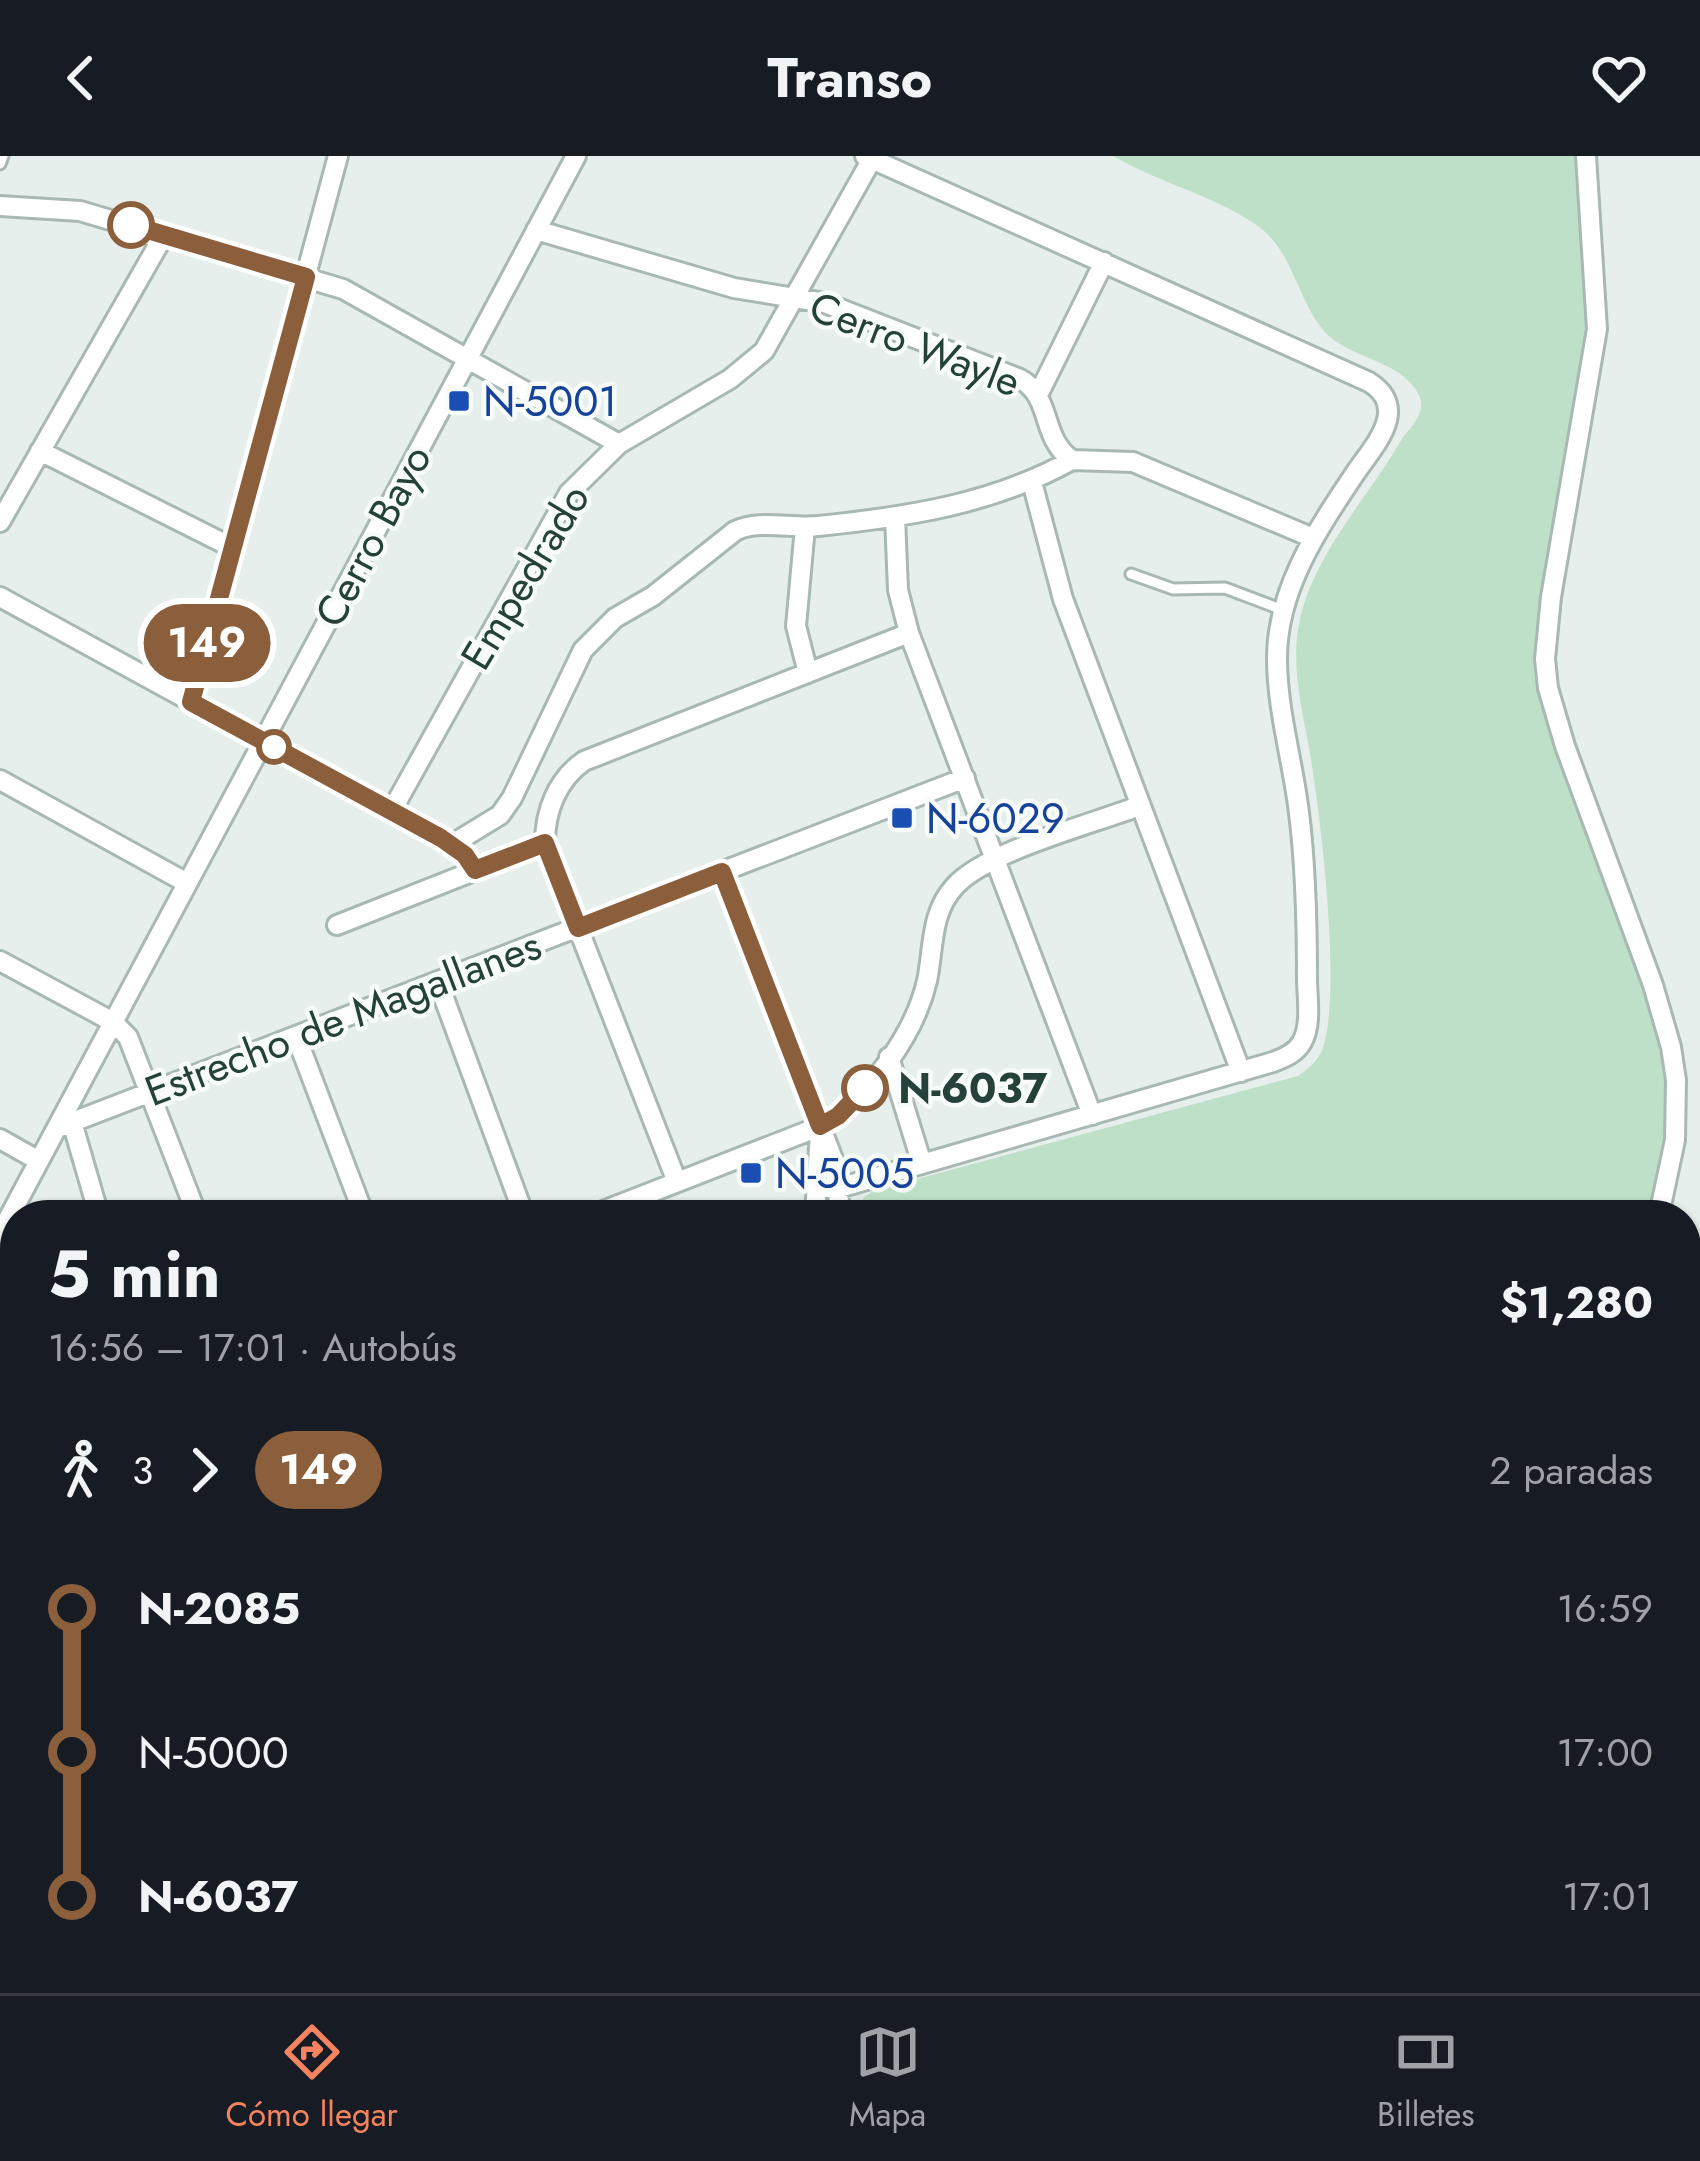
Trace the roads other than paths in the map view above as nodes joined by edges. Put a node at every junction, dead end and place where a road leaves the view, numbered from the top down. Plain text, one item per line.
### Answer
1 (338, 156) edge
2 (576, 156) edge
3 (1586, 156) edge
4 (869, 157) edge
5 (0, 206) edge
6 (536, 230) junction
7 (164, 235) junction
8 (1104, 262) junction
9 (306, 277) junction
10 (794, 298) junction
11 (468, 358) junction
12 (1039, 393) junction
13 (619, 444) junction
14 (40, 451) junction
15 (1072, 460) junction
16 (1032, 482) junction
17 (895, 517) junction
18 (0, 522) edge
19 (805, 527) junction
20 (1313, 538) junction
21 (233, 548) junction
22 (1131, 574) dead end
23 (0, 597) edge
24 (1283, 610) junction
25 (909, 633) junction
26 (808, 673) junction
27 (191, 702) junction
28 (263, 742) junction
29 (965, 778) junction
30 (0, 780) edge
31 (1139, 806) junction
32 (391, 812) junction
33 (545, 833) junction
34 (451, 845) junction
35 (996, 859) junction
36 (475, 870) junction
37 (722, 872) junction
38 (187, 884) junction
39 (337, 925) dead end
40 (578, 928) junction
41 (0, 961) edge
42 (438, 982) junction
43 (113, 1022) junction
44 (296, 1036) junction
45 (889, 1058) junction
46 (1241, 1072) junction
47 (151, 1092) junction
48 (1092, 1115) junction
49 (64, 1125) junction
50 (820, 1126) junction
51 (0, 1139) edge
52 (39, 1161) junction
53 (922, 1164) junction
54 (676, 1182) junction
55 (815, 1188) junction
56 (839, 1188) junction
57 (18, 1200) edge
58 (93, 1200) edge
59 (191, 1200) edge
60 (358, 1200) edge
61 (518, 1200) edge
62 (631, 1200) edge
63 (815, 1200) edge
64 (840, 1200) edge
65 (1661, 1200) edge

1 - 9 street
2 - 6 street, Cerro Bayo
3 - 65 street
4 - 8 street
4 - 10 street, Empedrado
5 - 7 street
6 - 10 street, Cerro Wayle
6 - 11 street, Cerro Bayo
7 - 9 street
7 - 14 street
8 - 12 street
8 - 20 street
9 - 11 street
9 - 21 street
10 - 12 street, Cerro Wayle
10 - 13 street, Empedrado
11 - 13 street
11 - 28 street, Cerro Bayo
12 - 15 street, Cerro Wayle
13 - 32 street, Empedrado
14 - 18 street
14 - 21 street
15 - 16 street
15 - 20 street
16 - 17 street
16 - 31 street
17 - 19 street
17 - 25 street
19 - 26 street
19 - 34 street
20 - 24 street
21 - 27 street
22 - 24 lane
23 - 27 street
24 - 46 street
25 - 26 street
25 - 29 street
26 - 33 street
27 - 28 street
28 - 32 street
28 - 38 street, Cerro Bayo
29 - 35 street
29 - 37 street, Estrecho de Magallanes
30 - 38 street
31 - 35 street
31 - 46 street
32 - 34 street
33 - 36 street
33 - 40 street
34 - 36 street
35 - 45 street
35 - 48 street
36 - 39 street
37 - 40 street, Estrecho de Magallanes
37 - 50 street
38 - 43 street, Cerro Bayo
40 - 42 street, Estrecho de Magallanes
40 - 54 street
41 - 43 street
42 - 44 street, Estrecho de Magallanes
42 - 61 street
43 - 47 street
43 - 49 street, Cerro Bayo
44 - 47 street, Estrecho de Magallanes
44 - 60 street
45 - 50 street
45 - 53 street
46 - 48 street
47 - 49 street, Estrecho de Magallanes
47 - 59 street
48 - 53 street
49 - 52 street, Cerro Bayo
49 - 58 street
50 - 54 street
50 - 55 street
50 - 56 street
51 - 52 street
52 - 57 street, Cerro Bayo
53 - 56 street
54 - 62 street
55 - 56 street
55 - 63 street
56 - 64 street

